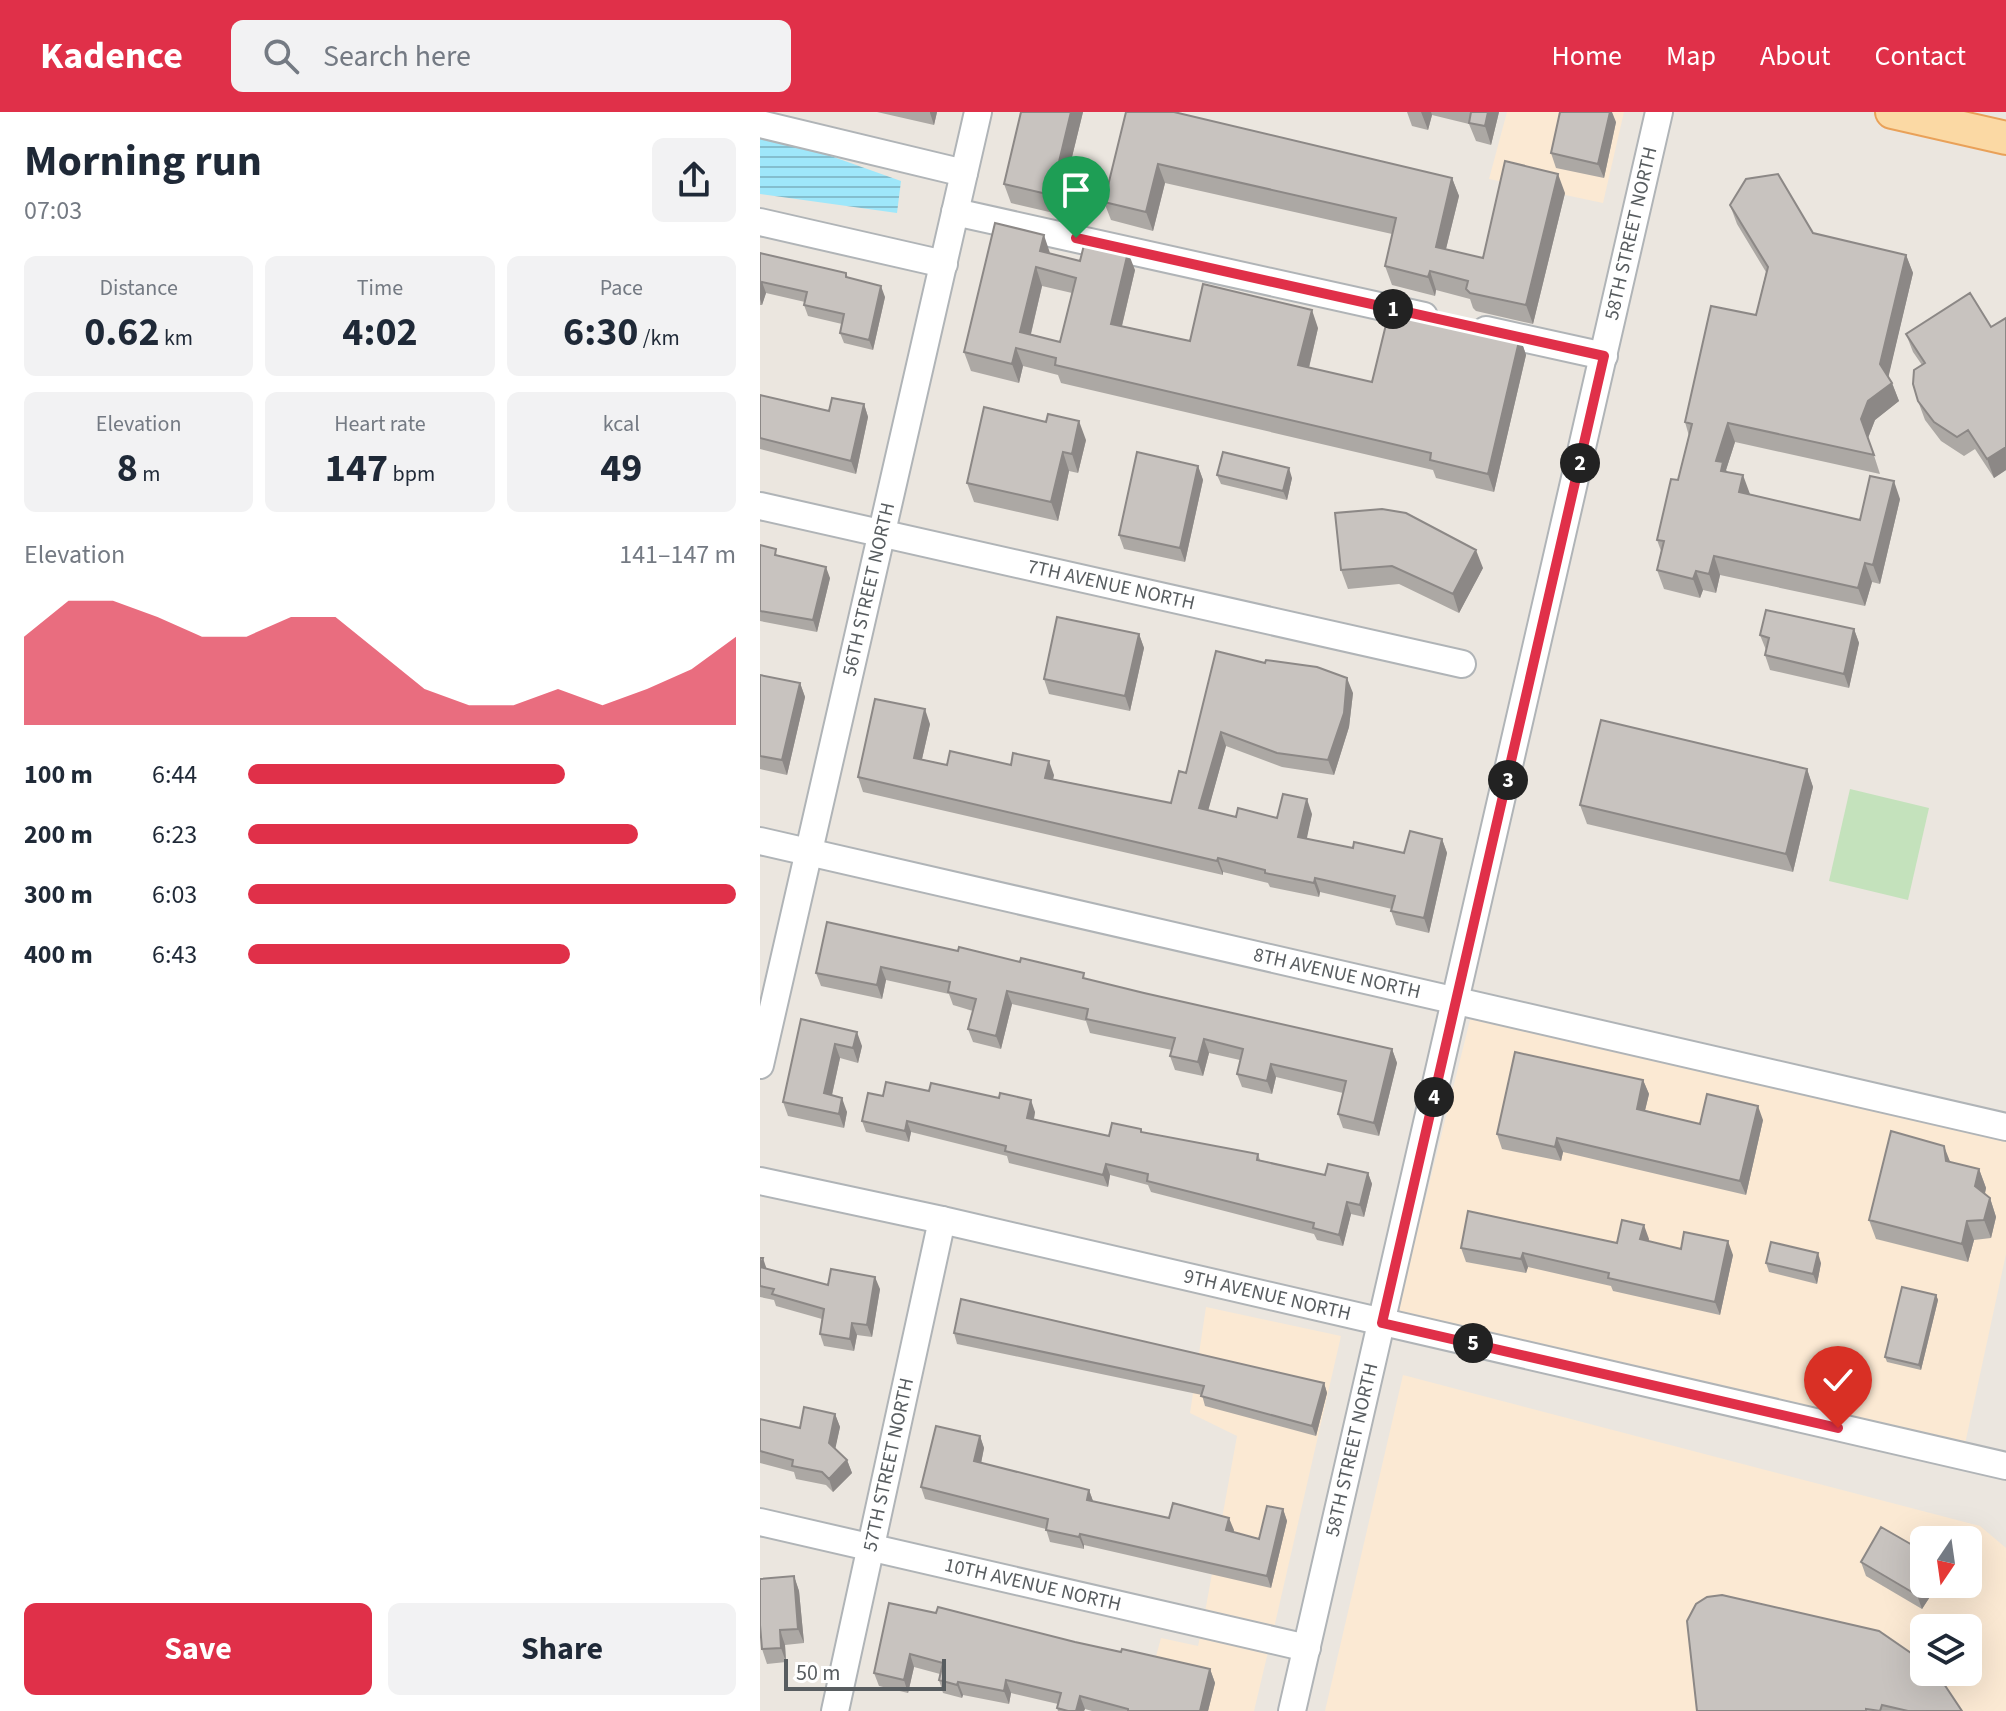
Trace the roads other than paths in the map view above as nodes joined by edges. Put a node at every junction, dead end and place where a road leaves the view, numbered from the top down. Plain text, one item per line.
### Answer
1 (978, 112) edge
2 (1659, 112) edge
3 (1892, 112) edge
4 (760, 124) edge
5 (2006, 138) edge
6 (964, 173) junction
7 (955, 212) junction
8 (760, 222) edge
9 (944, 264) junction
10 (1604, 356) junction
11 (760, 506) edge
12 (883, 534) junction
13 (1462, 664) dead end
14 (760, 841) edge
15 (810, 852) junction
16 (1456, 1000) junction
17 (760, 1065) edge
18 (2006, 1127) edge
19 (760, 1181) edge
20 (942, 1220) junction
21 (1382, 1323) junction
22 (2006, 1466) edge
23 (760, 1522) edge
24 (872, 1548) junction
25 (1307, 1648) junction
26 (835, 1711) edge
27 (1292, 1711) edge

1 - 6 street, 56TH STREET NORTH
2 - 10 street, 58TH STREET NORTH
3 - 5 main road
4 - 6 street
6 - 7 street, 56TH STREET NORTH
7 - 9 street, 56TH STREET NORTH
7 - 10 street
8 - 9 street
9 - 12 street, 56TH STREET NORTH
10 - 16 street, 58TH STREET NORTH
11 - 12 street, 7TH AVENUE NORTH
12 - 13 street, 7TH AVENUE NORTH
12 - 15 street, 56TH STREET NORTH
14 - 15 street, 8TH AVENUE NORTH
15 - 16 street, 8TH AVENUE NORTH
15 - 17 street, 56TH STREET NORTH
16 - 18 street, 8TH AVENUE NORTH
16 - 21 street, 58TH STREET NORTH
19 - 20 street, 9TH AVENUE NORTH
20 - 21 street, 9TH AVENUE NORTH
20 - 24 street, 57TH STREET NORTH
21 - 22 street, 9TH AVENUE NORTH
21 - 25 street, 58TH STREET NORTH
23 - 24 street, 10TH AVENUE NORTH
24 - 25 street, 10TH AVENUE NORTH
24 - 26 street, 57TH STREET NORTH
25 - 27 street, 58TH STREET NORTH

